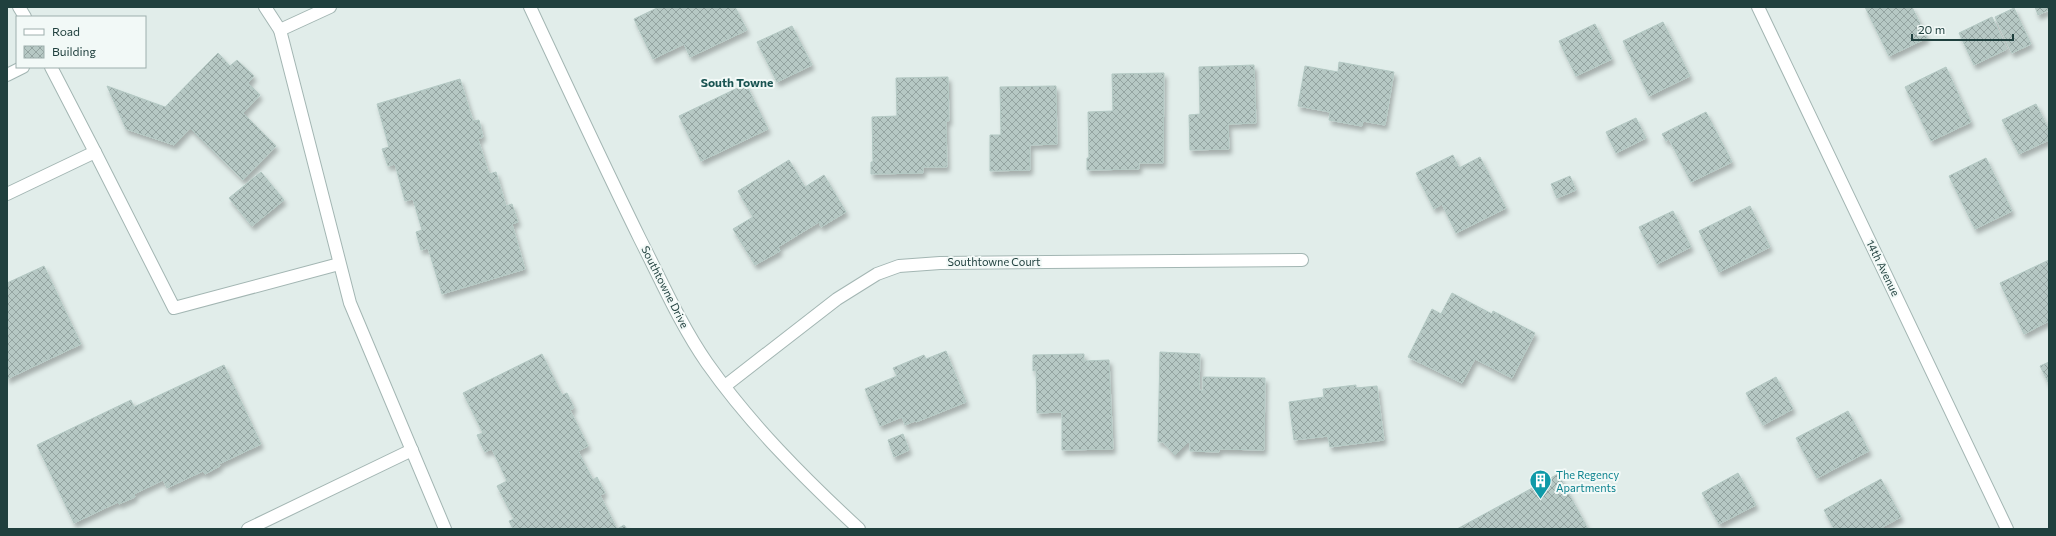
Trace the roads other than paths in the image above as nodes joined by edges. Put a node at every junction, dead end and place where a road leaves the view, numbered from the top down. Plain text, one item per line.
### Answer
1 (19, 7) edge
2 (265, 7) edge
3 (330, 7) edge
4 (530, 7) edge
5 (1758, 7) edge
6 (24, 16) edge
7 (280, 30) junction
8 (21, 68) edge
9 (52, 68) edge
10 (7, 75) edge
11 (95, 152) junction
12 (7, 194) edge
13 (1302, 260) dead end
14 (339, 264) junction
15 (725, 386) junction
16 (412, 450) junction
17 (248, 529) edge
18 (445, 529) edge
19 (858, 529) edge
20 (2007, 529) edge

1 - 6 street
2 - 7 street
3 - 7 street
4 - 15 street, Southtowne Drive
5 - 20 street, 14th Avenue
7 - 14 street
8 - 10 street
9 - 11 street
11 - 12 street
11 - 14 street
13 - 15 street, Southtowne Court
14 - 16 street
15 - 19 street, Southtowne Drive
16 - 17 street
16 - 18 street

